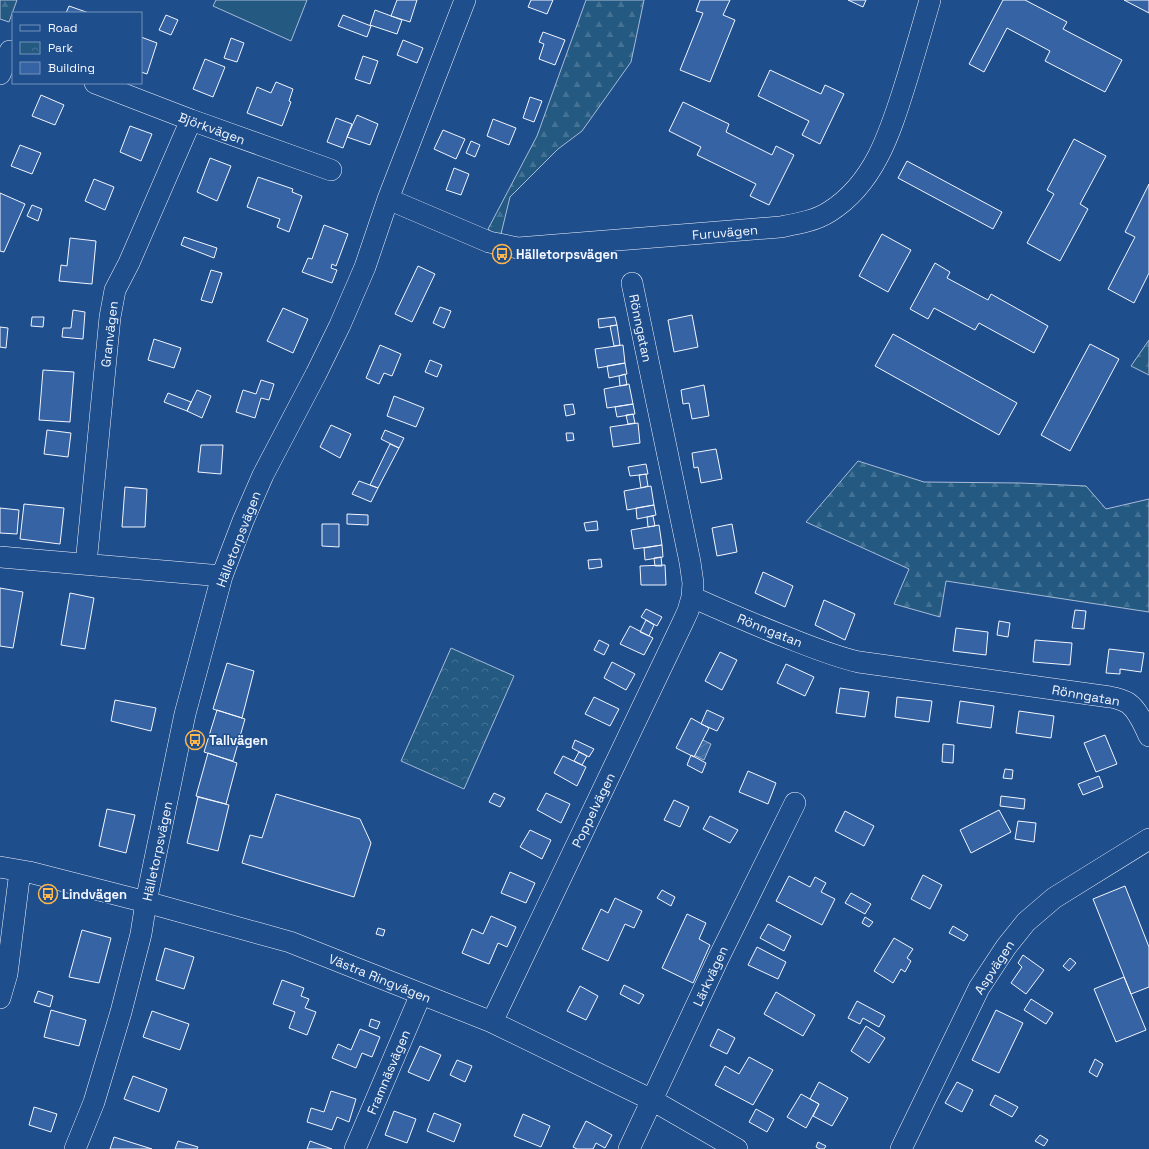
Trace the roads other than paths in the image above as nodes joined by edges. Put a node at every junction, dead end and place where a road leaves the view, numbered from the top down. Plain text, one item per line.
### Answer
1 (465, 0) edge
2 (930, 0) edge
3 (12, 51) edge
4 (0, 74) edge
5 (98, 84) edge
6 (190, 120) junction
7 (331, 170) dead end
8 (388, 199) junction
9 (632, 283) dead end
10 (0, 557) edge
11 (86, 564) junction
12 (222, 576) junction
13 (692, 597) junction
14 (1149, 736) edge
15 (794, 803) dead end
16 (1149, 839) edge
17 (0, 867) edge
18 (20, 871) junction
19 (146, 902) junction
20 (420, 994) junction
21 (0, 998) edge
22 (492, 1022) junction
23 (652, 1100) junction
24 (75, 1149) edge
25 (355, 1149) edge
26 (629, 1149) edge
27 (737, 1149) edge
28 (901, 1149) edge

1 - 8 street, Hälletorpsvägen
2 - 8 street, Furuvägen
3 - 4 street
5 - 6 street, Björkvägen
6 - 7 street, Björkvägen
6 - 11 street, Granvägen
8 - 12 street, Hälletorpsvägen
9 - 13 street, Rönngatan
10 - 11 street
11 - 12 street
12 - 19 street, Hälletorpsvägen
13 - 14 street, Rönngatan
13 - 22 street, Poppelvägen
15 - 23 street, Lärkvägen
16 - 28 street, Aspvägen
17 - 18 street, Västra Ringvägen
18 - 19 street, Västra Ringvägen
18 - 21 street
19 - 20 street, Västra Ringvägen
19 - 24 street, Hälletorpsvägen
20 - 22 street, Västra Ringvägen
20 - 25 street, Framnäsvägen
22 - 23 street, Västra Ringvägen
23 - 26 street, Lärkvägen
23 - 27 street, Västra Ringvägen

